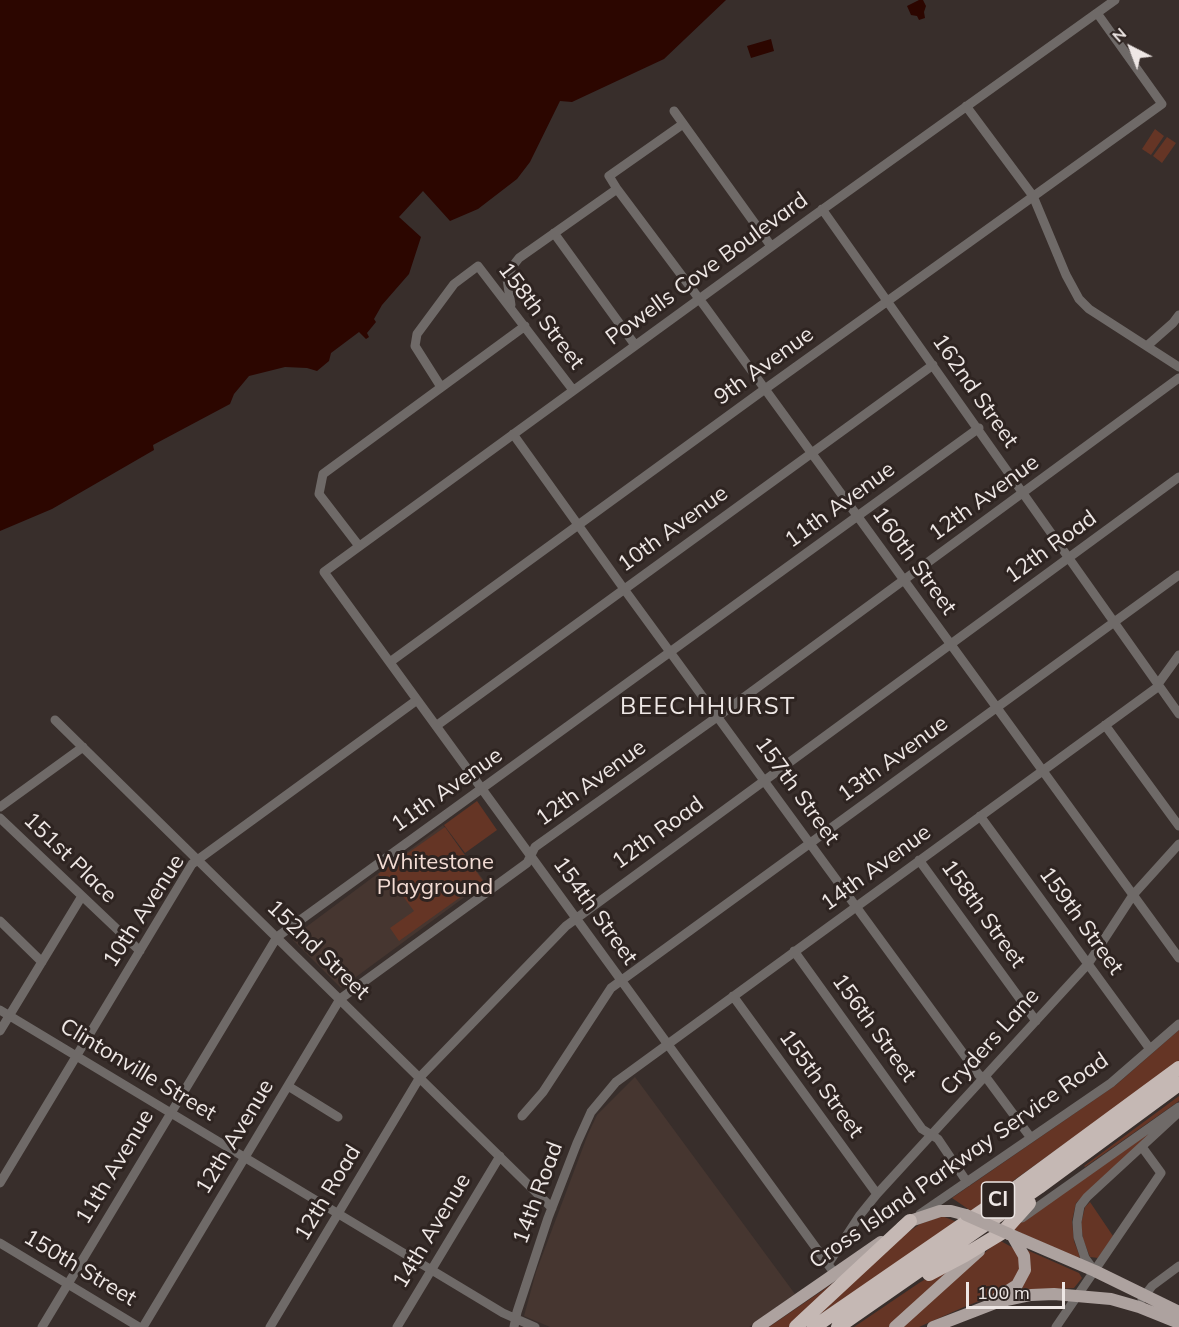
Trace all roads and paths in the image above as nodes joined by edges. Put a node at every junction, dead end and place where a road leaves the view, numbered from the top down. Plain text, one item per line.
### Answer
1 (1115, 0) edge
2 (1097, 13) junction
3 (966, 106) junction
4 (674, 111) dead end
5 (683, 124) junction
6 (617, 189) junction
7 (1033, 196) junction
8 (822, 209) junction
9 (554, 233) junction
10 (771, 246) junction
11 (699, 299) junction
12 (888, 301) junction
13 (511, 308) junction
14 (1179, 315) edge
15 (525, 326) junction
16 (635, 345) junction
17 (1148, 345) junction
18 (933, 365) junction
19 (1179, 367) edge
20 (1179, 378) edge
21 (441, 387) junction
22 (765, 389) junction
23 (573, 390) junction
24 (979, 428) junction
25 (513, 434) junction
26 (812, 453) junction
27 (1179, 477) edge
28 (1024, 493) junction
29 (858, 517) junction
30 (579, 525) junction
31 (359, 546) junction
32 (1069, 558) junction
33 (324, 572) joint
34 (1179, 575) edge
35 (904, 580) junction
36 (624, 589) junction
37 (1115, 622) junction
38 (950, 644) junction
39 (672, 652) junction
40 (1179, 655) edge
41 (390, 662) junction
42 (1159, 685) junction
43 (417, 700) junction
44 (997, 708) junction
45 (1179, 714) edge
46 (718, 716) junction
47 (56, 720) dead end
48 (1105, 725) junction
49 (436, 726) junction
50 (83, 747) junction
51 (1042, 771) junction
52 (764, 780) junction
53 (482, 788) junction
54 (0, 807) edge
55 (980, 816) junction
56 (0, 818) edge
57 (1179, 826) edge
58 (810, 843) junction
59 (1179, 844) edge
60 (531, 856) junction
61 (198, 859) junction
62 (919, 860) junction
63 (82, 896) junction
64 (1133, 896) junction
65 (857, 906) junction
66 (576, 917) junction
67 (0, 921) edge
68 (277, 937) junction
69 (140, 951) junction
70 (794, 951) junction
71 (1179, 958) edge
72 (42, 962) junction
73 (1088, 964) junction
74 (621, 980) junction
75 (733, 996) junction
76 (340, 999) junction
77 (0, 1010) edge
78 (9, 1015) junction
79 (1036, 1020) junction
80 (1179, 1024) edge
81 (0, 1031) edge
82 (668, 1044) junction
83 (1150, 1049) junction
84 (77, 1056) junction
85 (1179, 1068) edge
86 (420, 1077) junction
87 (983, 1077) junction
88 (616, 1082) joint
89 (1179, 1084) edge
90 (288, 1086) junction
91 (1179, 1107) edge
92 (1179, 1112) edge
93 (170, 1113) junction
94 (522, 1116) dead end
95 (338, 1117) dead end
96 (1136, 1117) junction
97 (932, 1136) junction
98 (1031, 1138) junction
99 (1142, 1147) junction
100 (500, 1156) junction
101 (245, 1158) junction
102 (967, 1182) junction
103 (0, 1183) edge
104 (877, 1194) junction
105 (552, 1208) junction
106 (339, 1214) junction
107 (910, 1221) junction
108 (1006, 1233) junction
109 (0, 1243) edge
110 (1179, 1266) edge
111 (831, 1269) junction
112 (431, 1270) junction
113 (1095, 1271) junction
114 (68, 1284) junction
115 (1078, 1295) junction
116 (1141, 1301) junction
117 (864, 1310) junction
118 (1179, 1312) edge
119 (1160, 1315) junction
120 (956, 1317) junction
121 (515, 1323) edge
122 (1179, 1323) edge
123 (42, 1327) edge
124 (141, 1327) edge
125 (270, 1327) edge
126 (397, 1327) edge
127 (535, 1327) edge
128 (758, 1327) edge
129 (796, 1327) edge
130 (814, 1327) edge
131 (838, 1327) edge
132 (896, 1327) edge
133 (933, 1327) edge
134 (1056, 1327) edge
135 (1169, 1327) edge

1 - 2 street, Powells Cove Boulevard
2 - 3 street, Powells Cove Boulevard
2 - 7 street, 9th Avenue
3 - 7 street
3 - 8 street, Powells Cove Boulevard
4 - 5 street
5 - 6 street
5 - 10 street
6 - 9 street
6 - 11 street, 160th Street
7 - 12 street, 9th Avenue
7 - 17 street
8 - 10 street, Powells Cove Boulevard
8 - 12 street, 162nd Street
9 - 13 street
9 - 16 street
10 - 11 street, Powells Cove Boulevard
11 - 16 street, Powells Cove Boulevard
11 - 22 street, 160th Street
12 - 18 street, 162nd Street
12 - 22 street, 9th Avenue
13 - 15 street, 158th Street
13 - 21 street, 158th Street
14 - 17 street
15 - 21 street
15 - 23 street, 158th Street
16 - 23 street, Powells Cove Boulevard
17 - 19 street
18 - 24 street, 162nd Street
18 - 26 street, 10th Avenue
20 - 28 street, 12th Avenue
21 - 31 street
22 - 26 street, 160th Street
22 - 30 street, 9th Avenue
23 - 25 street, Powells Cove Boulevard
24 - 28 street, 162nd Street
24 - 29 street, 11th Avenue
25 - 30 street, 157th Street
25 - 31 street, Powells Cove Boulevard
26 - 29 street, 160th Street
26 - 36 street, 10th Avenue
27 - 32 street, 12th Road
28 - 32 street, 162nd Street
28 - 35 street, 12th Avenue
29 - 35 street, 160th Street
29 - 39 street, 11th Avenue
30 - 36 street, 157th Street
30 - 41 street, 9th Avenue
31 - 33 street, Powells Cove Boulevard
32 - 37 street, 162nd Street
32 - 38 street, 12th Road
33 - 41 street, 154th Street
34 - 37 street, 13th Avenue
35 - 38 street, 160th Street
35 - 46 street, 12th Avenue
36 - 39 street, 157th Street
36 - 49 street, 10th Avenue
37 - 42 street, 162nd Street
37 - 44 street, 13th Avenue
38 - 44 street, 160th Street
38 - 52 street, 12th Road
39 - 46 street, 157th Street
39 - 53 street, 11th Avenue
40 - 42 street, 14th Avenue
41 - 43 street, 154th Street
42 - 45 street, 162nd Street
42 - 48 street, 14th Avenue
43 - 49 street, 154th Street
43 - 61 street, 10th Avenue
44 - 51 street, 160th Street
44 - 58 street, 13th Avenue
46 - 52 street, 157th Street
46 - 60 street, 12th Avenue
47 - 50 street, 152nd Street
48 - 51 street, 14th Avenue
48 - 57 street
49 - 53 street, 154th Street
50 - 54 street
50 - 61 street, 152nd Street
51 - 55 street, 14th Avenue
51 - 64 street, 160th Street
52 - 58 street, 157th Street
52 - 66 street, 12th Road
53 - 60 street, 154th Street
53 - 68 street, 11th Avenue
55 - 62 street, 14th Avenue
55 - 73 street, 159th Street
56 - 63 street, 151st Place
58 - 65 street, 157th Street
58 - 74 street, 13th Avenue
59 - 64 street, Cryders Lane
60 - 66 street, 154th Street
60 - 76 street, 12th Avenue
61 - 68 street, 152nd Street
61 - 69 street, 10th Avenue
62 - 65 street, 14th Avenue
62 - 79 street, 158th Street
63 - 69 street, 151st Place
63 - 72 street
64 - 71 street, 160th Street
64 - 73 street, Cryders Lane
65 - 70 street, 14th Avenue
65 - 87 street, 157th Street
66 - 74 street, 154th Street
66 - 86 street, 12th Road
67 - 72 street
68 - 76 street, 152nd Street
68 - 93 street, 11th Avenue
69 - 84 street, 10th Avenue
70 - 75 street, 14th Avenue
70 - 97 street, 156th Street
72 - 78 street
73 - 79 street, Cryders Lane
73 - 83 street, 159th Street
74 - 82 street, 154th Street
74 - 94 street, 13th Avenue
75 - 82 street, 14th Avenue
75 - 104 street, 155th Street
76 - 86 street, 152nd Street
76 - 90 street, 12th Avenue
77 - 78 street, Clintonville Street
78 - 81 street
78 - 84 street, Clintonville Street
79 - 87 street, Cryders Lane
80 - 83 street, Cross Island Parkway Service Road
82 - 88 street, 14th Avenue
82 - 111 street, 154th Street
83 - 98 street, Cross Island Parkway Service Road
84 - 93 street, Clintonville Street
84 - 103 street, 10th Avenue
85 - 130 highway, CI
86 - 100 street, 152nd Street
86 - 106 street, 12th Road
87 - 97 street, Cryders Lane
87 - 98 street, 157th Street
88 - 105 street, 14th Road
89 - 96 highway, CI
90 - 95 street
90 - 101 street, 12th Avenue
91 - 108 street
92 - 99 street
93 - 101 street, Clintonville Street
93 - 114 street, 11th Avenue
96 - 108 highway
96 - 117 highway, CI
97 - 102 street, 156th Street
97 - 104 street, Cryders Lane
98 - 102 street, Cross Island Parkway Service Road
99 - 113 street
99 - 113 street
100 - 105 street, 152nd Street
100 - 112 street, 14th Avenue
101 - 106 street, Clintonville Street
101 - 124 street, 12th Avenue
102 - 107 street, Cross Island Parkway Service Road
104 - 111 street, Cryders Lane
105 - 121 street, 14th Road
106 - 112 street, Clintonville Street
106 - 125 street, 12th Road
107 - 108 main road, bridge
107 - 111 main road, Cross Island Parkway Service Road
107 - 129 highway
108 - 113 main road
108 - 117 highway
108 - 120 main road
108 - 132 main road
109 - 114 street, 150th Street
110 - 116 street
111 - 128 main road, Cross Island Parkway Service Road
112 - 121 street, Clintonville Street
112 - 126 street, 14th Avenue
113 - 115 street
113 - 116 main road
114 - 123 street, 11th Avenue
114 - 124 street, 150th Street
115 - 116 main road
115 - 120 main road
115 - 134 street
116 - 118 main road
116 - 119 main road
117 - 131 highway, CI
119 - 122 main road
119 - 135 street
120 - 133 main road
121 - 127 street, Clintonville Street

